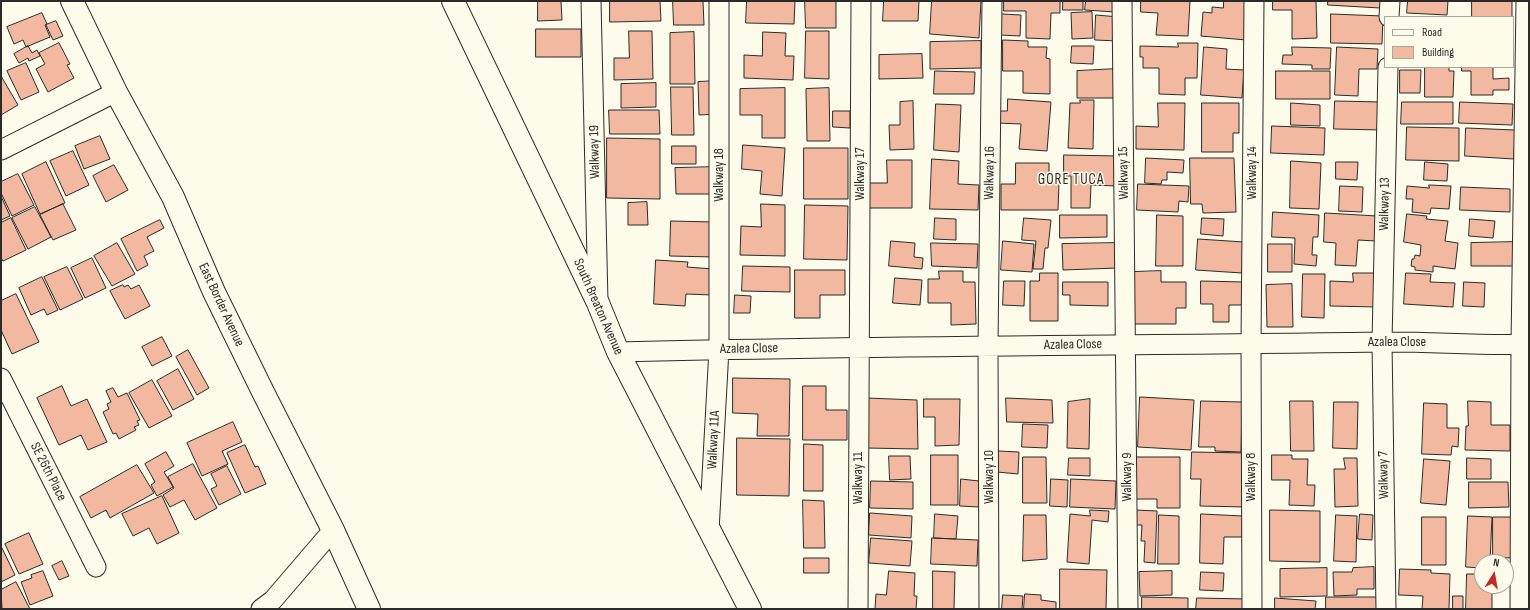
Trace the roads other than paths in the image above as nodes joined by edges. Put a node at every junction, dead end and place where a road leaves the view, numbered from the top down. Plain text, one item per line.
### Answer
1 (72, 1) edge
2 (453, 1) edge
3 (592, 1) edge
4 (719, 1) edge
5 (861, 1) edge
6 (992, 1) edge
7 (1122, 1) edge
8 (1254, 1) edge
9 (1390, 1) edge
10 (1526, 1) edge
11 (1389, 16) edge
12 (1388, 68) edge
13 (116, 92) junction
14 (1, 150) edge
15 (598, 303) junction
16 (1382, 342) junction
17 (1126, 344) junction
18 (1251, 344) junction
19 (1525, 344) edge
20 (988, 346) junction
21 (858, 347) junction
22 (720, 349) junction
23 (618, 352) junction
24 (1, 378) edge
25 (333, 530) junction
26 (709, 531) junction
27 (96, 567) dead end
28 (261, 609) edge
29 (369, 609) edge
30 (750, 609) edge
31 (858, 609) edge
32 (989, 609) edge
33 (1128, 609) edge
34 (1252, 609) edge
35 (1386, 609) edge
36 (1520, 609) edge

1 - 13 street, East Border Avenue
2 - 15 street, South Breaton Avenue
3 - 15 street, Walkway 19
4 - 22 street, Walkway 18
5 - 21 street, Walkway 17
6 - 20 street, Walkway 16
7 - 17 street, Walkway 15
8 - 18 street, Walkway 14
9 - 11 street
10 - 19 street
12 - 16 street, Walkway 13
13 - 14 street
13 - 25 street, East Border Avenue
15 - 23 street, South Breaton Avenue
16 - 18 street, Azalea Close
16 - 19 street, Azalea Close
16 - 35 street, Walkway 7
17 - 18 street, Azalea Close
17 - 20 street, Azalea Close
17 - 33 street, Walkway 9
18 - 34 street, Walkway 8
19 - 36 street
20 - 21 street, Azalea Close
20 - 32 street, Walkway 10
21 - 22 street, Azalea Close
21 - 31 street, Walkway 11
22 - 23 street, Azalea Close
22 - 26 street, Walkway 11A
23 - 26 street, South Breaton Avenue
24 - 27 street, SE 26th Place
25 - 28 street
25 - 29 street, East Border Avenue
26 - 30 street, South Breaton Avenue

